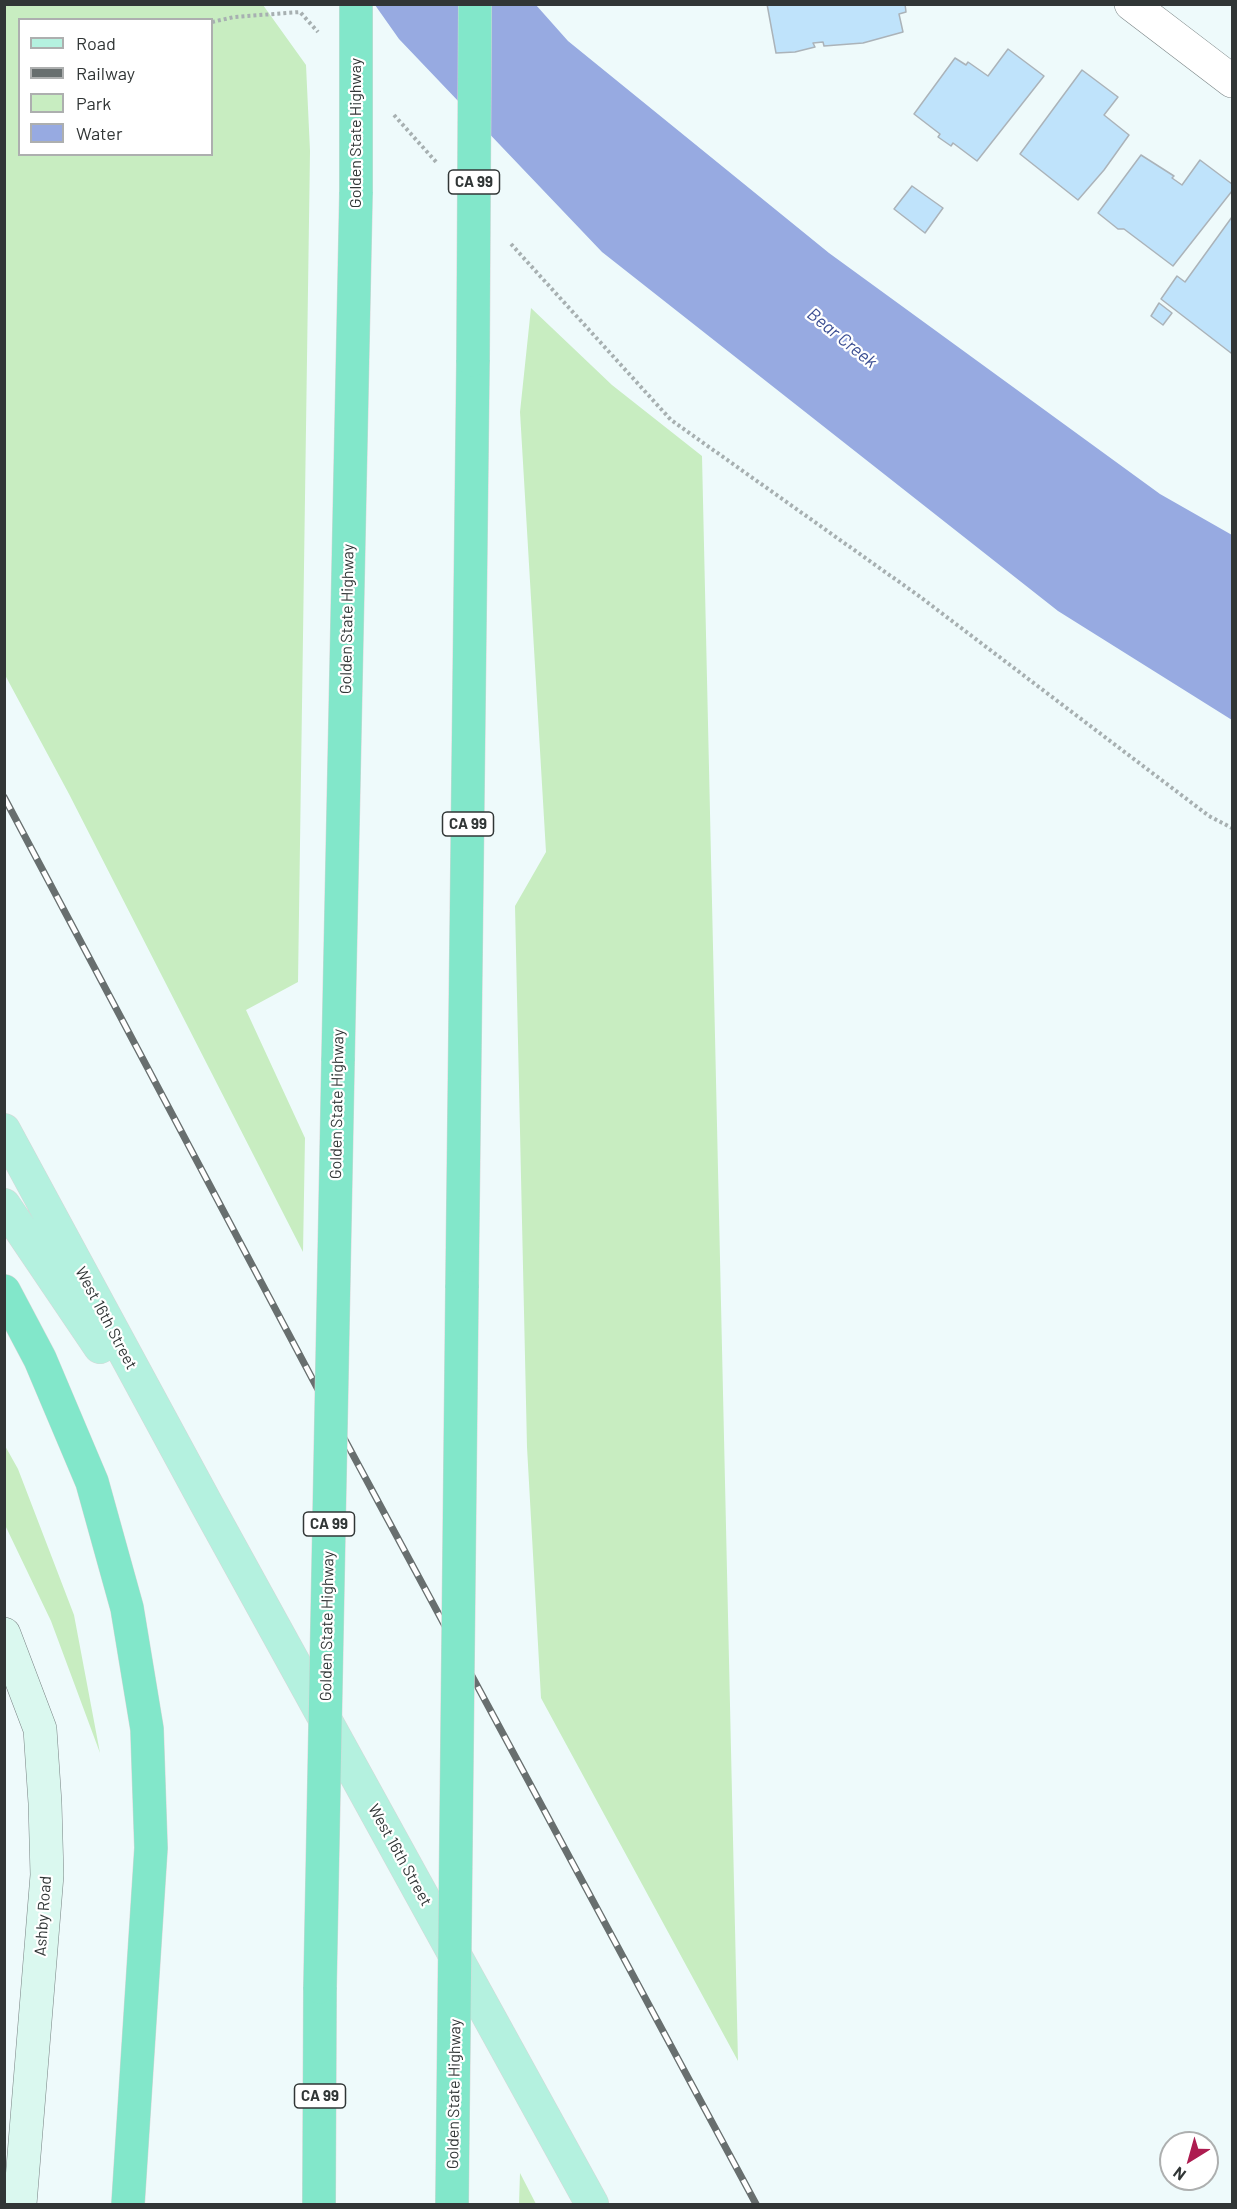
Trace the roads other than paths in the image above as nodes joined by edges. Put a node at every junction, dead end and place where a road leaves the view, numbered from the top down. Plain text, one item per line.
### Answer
1 (356, 4) edge
2 (475, 4) edge
3 (1131, 4) edge
4 (1233, 81) edge
5 (4, 1130) edge
6 (4, 1205) edge
7 (4, 1291) edge
8 (207, 1505) junction
9 (4, 1634) edge
10 (20, 2205) edge
11 (128, 2205) edge
12 (319, 2205) edge
13 (452, 2205) edge
14 (592, 2205) edge

1 - 12 highway, Golden State Highway / CA 99, bridge
2 - 13 highway, Golden State Highway / CA 99, bridge
3 - 4 street
5 - 8 main road, West 16th Street
6 - 8 main road, West 16th Street
7 - 11 highway
8 - 14 main road, West 16th Street
9 - 10 main road, Ashby Road

